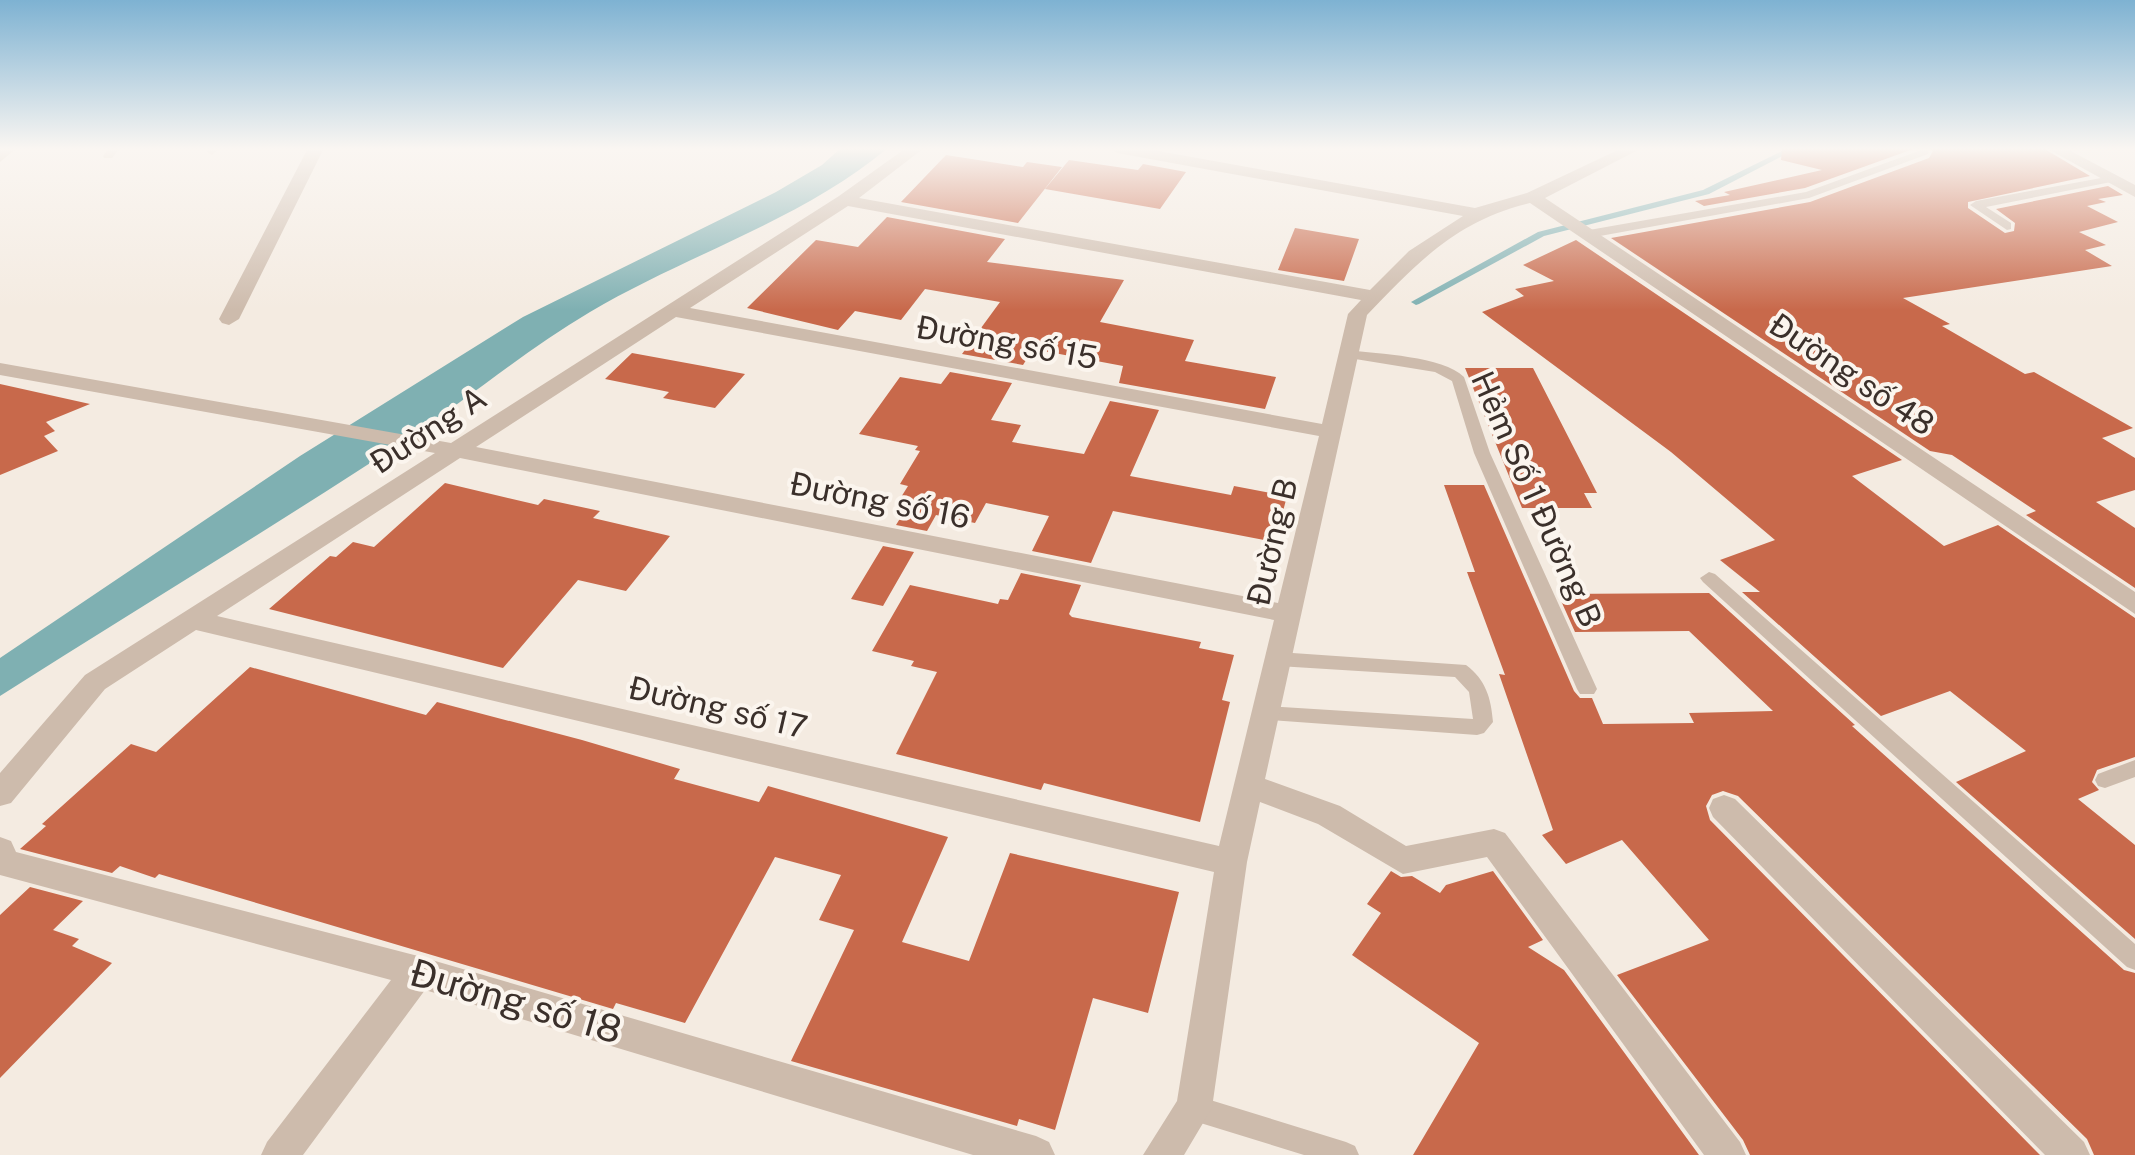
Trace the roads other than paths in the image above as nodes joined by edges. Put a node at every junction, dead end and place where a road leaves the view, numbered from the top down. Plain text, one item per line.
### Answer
1 (288, 202) edge
2 (842, 202) edge
3 (855, 202) edge
4 (1416, 202) edge
5 (1516, 202) edge
6 (1541, 202) edge
7 (1766, 202) edge
8 (1992, 202) edge
9 (1477, 213) junction
10 (2007, 226) dead end
11 (1585, 232) junction
12 (1375, 296) junction
13 (672, 312) junction
14 (228, 319) dead end
15 (1348, 354) junction
16 (0, 369) edge
17 (1330, 432) junction
18 (458, 450) junction
19 (1709, 578) dead end
20 (2135, 605) edge
21 (1289, 614) junction
22 (190, 619) junction
23 (1278, 659) junction
24 (1587, 689) dead end
25 (1265, 714) junction
26 (2135, 768) edge
27 (2105, 780) dead end
28 (1249, 786) junction
29 (0, 794) edge
30 (1724, 808) dead end
31 (0, 850) edge
32 (1231, 862) junction
33 (2135, 959) edge
34 (418, 972) junction
35 (1194, 1108) junction
36 (280, 1155) edge
37 (1036, 1155) edge
38 (1162, 1155) edge
39 (1346, 1155) edge
40 (1727, 1155) edge
41 (2071, 1155) edge

1 - 14 street
2 - 13 street, Đường A
3 - 12 street
4 - 9 street
5 - 9 street, Đường B
6 - 11 street, Đường số 48
7 - 11 lane
8 - 10 lane
9 - 12 street, Đường B
11 - 20 street, Đường số 48
12 - 15 street, Đường B
13 - 17 street, Đường số 15
13 - 18 street, Đường A
15 - 17 street, Đường B
15 - 24 lane, Hẻm Số 1 Đường B
16 - 18 street, Đường số 16
17 - 21 street, Đường B
18 - 21 street, Đường số 16
18 - 22 street, Đường A
19 - 33 lane
21 - 23 street, Đường B
22 - 29 street, Đường A
22 - 32 street, Đường số 17
23 - 25 street, Đường B
23 - 25 lane
25 - 28 street, Đường B
26 - 27 lane
28 - 32 street, Đường B
28 - 40 street
30 - 41 street
31 - 34 street, Đường số 18
32 - 35 street, Đường B
34 - 36 street
34 - 37 street, Đường số 18
35 - 38 street
35 - 39 lane

